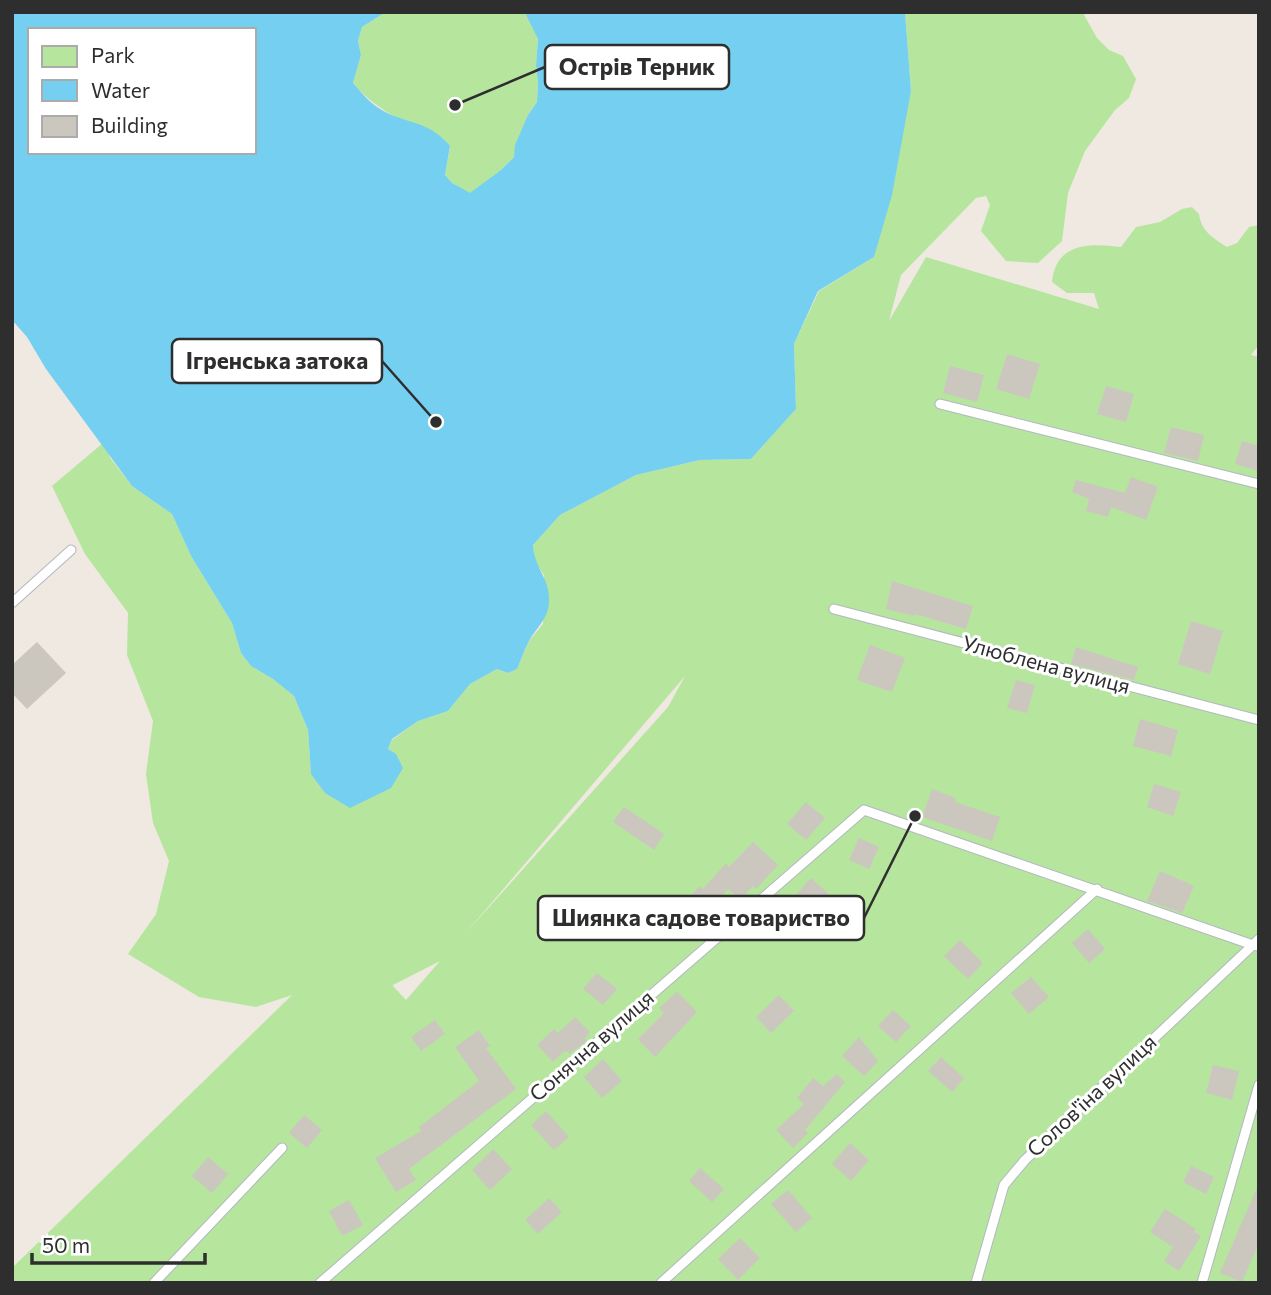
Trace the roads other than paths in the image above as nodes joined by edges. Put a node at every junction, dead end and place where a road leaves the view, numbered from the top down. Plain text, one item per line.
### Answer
1 (940, 404) dead end
2 (1259, 484) edge
3 (71, 550) dead end
4 (12, 603) edge
5 (834, 609) dead end
6 (1259, 720) edge
7 (1097, 889) junction
8 (1257, 943) edge
9 (1259, 1085) edge
10 (282, 1149) dead end
11 (154, 1283) edge
12 (320, 1283) edge
13 (661, 1283) edge
14 (976, 1283) edge
15 (1202, 1283) edge

1 - 2 lane
3 - 4 lane
5 - 6 lane, Улюблена вулиця
7 - 8 lane
7 - 12 lane, Сонячна вулиця
7 - 13 lane
8 - 14 lane, Солов'їна вулиця
9 - 15 lane
10 - 11 lane

